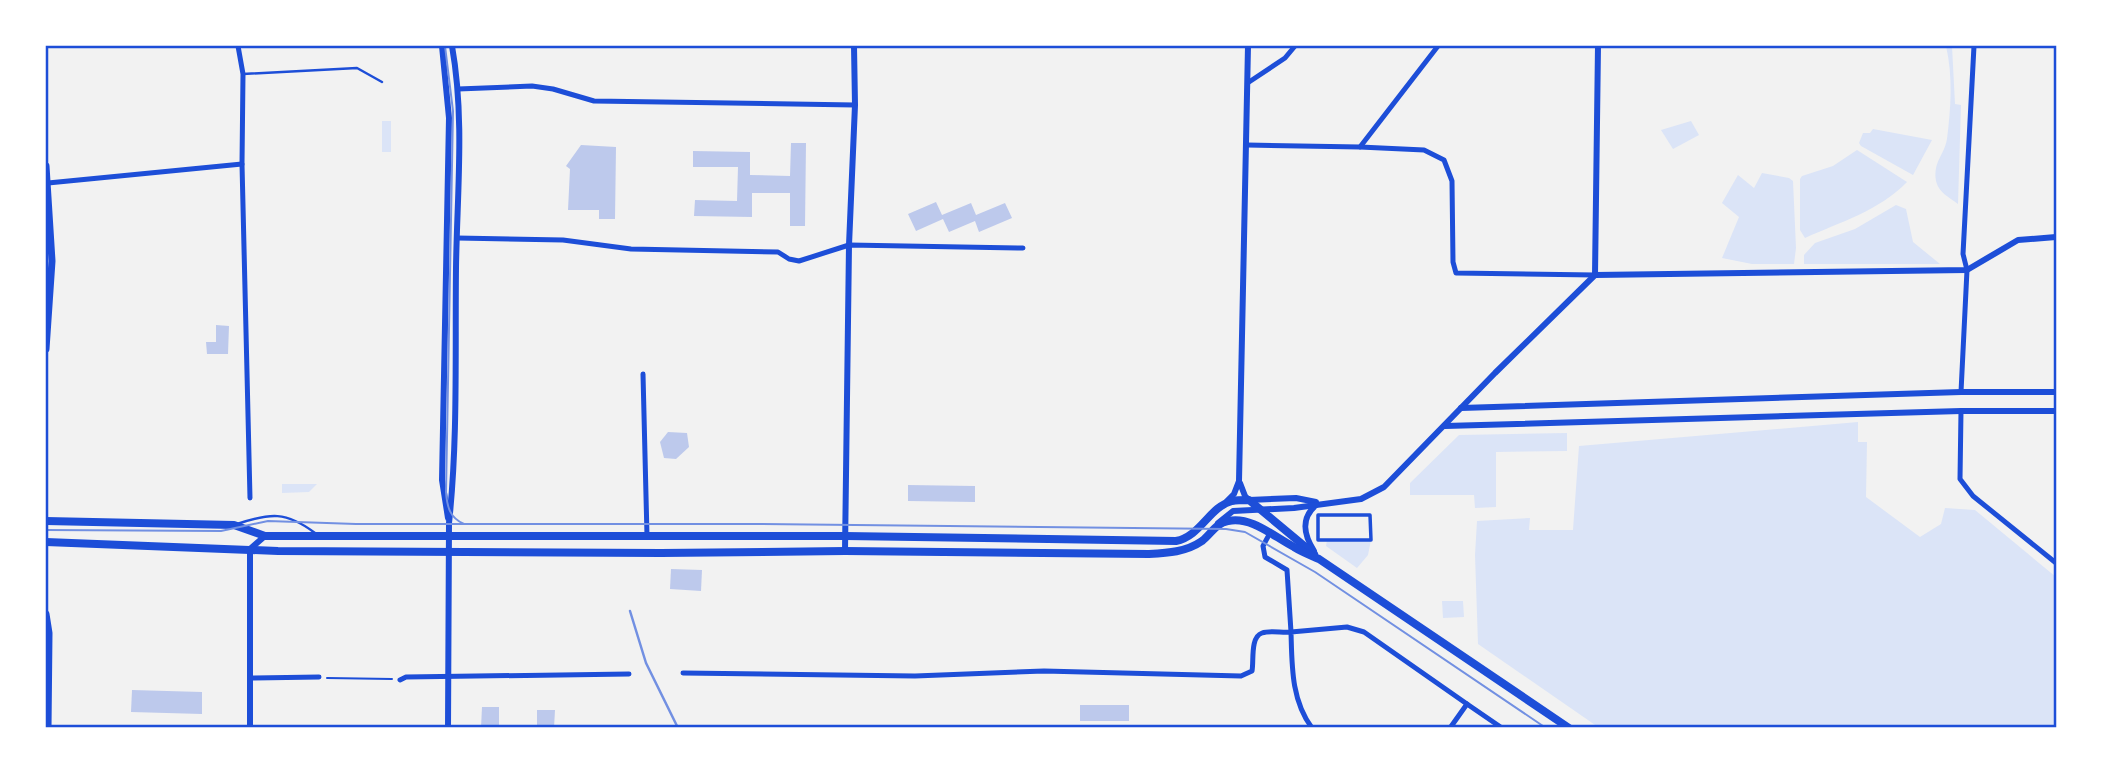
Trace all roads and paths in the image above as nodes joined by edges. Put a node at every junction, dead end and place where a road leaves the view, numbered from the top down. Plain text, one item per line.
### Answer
1 (238, 46) edge
2 (442, 46) edge
3 (452, 46) edge
4 (854, 46) edge
5 (1248, 46) edge
6 (1296, 46) edge
7 (1438, 46) edge
8 (1598, 46) edge
9 (1974, 46) edge
10 (243, 74) junction
11 (382, 82) dead end
12 (1248, 82) junction
13 (458, 89) junction
14 (855, 105) junction
15 (1247, 145) junction
16 (1360, 146) junction
17 (242, 164) junction
18 (46, 166) edge
19 (48, 183) junction
20 (2056, 237) edge
21 (457, 238) junction
22 (849, 245) junction
23 (1023, 248) dead end
24 (1966, 270) junction
25 (1595, 275) junction
26 (47, 333) edge
27 (46, 349) edge
28 (643, 374) dead end
29 (1961, 392) junction
30 (2056, 392) edge
31 (1779, 399) junction
32 (1602, 405) junction
33 (1461, 408) junction
34 (1520, 408) junction
35 (1961, 411) junction
36 (2056, 411) edge
37 (1778, 416) junction
38 (1602, 420) junction
39 (1520, 422) junction
40 (1446, 426) junction
41 (1239, 481) junction
42 (250, 498) dead end
43 (1249, 500) junction
44 (1321, 503) junction
45 (1221, 507) junction
46 (1261, 509) junction
47 (1318, 515) joint
48 (46, 521) edge
49 (449, 523) junction
50 (234, 525) junction
51 (1214, 528) junction
52 (1270, 533) junction
53 (318, 535) junction
54 (265, 536) junction
55 (450, 536) junction
56 (647, 536) junction
57 (845, 536) junction
58 (46, 542) edge
59 (250, 549) junction
60 (450, 551) junction
61 (845, 551) junction
62 (1319, 559) junction
63 (2056, 563) edge
64 (46, 614) edge
65 (1291, 632) junction
66 (683, 673) dead end
67 (629, 674) dead end
68 (449, 676) junction
69 (319, 677) joint
70 (250, 678) junction
71 (400, 680) joint
72 (48, 697) edge
73 (1467, 704) junction
74 (48, 727) edge
75 (250, 727) edge
76 (448, 727) edge
77 (1312, 727) edge
78 (1450, 727) edge
79 (1502, 727) edge
80 (1569, 727) edge

1 - 10 street
2 - 49 street
3 - 13 street
4 - 14 street
5 - 12 street
6 - 12 street
7 - 16 street
8 - 25 street
9 - 24 street
10 - 11 lane
10 - 17 street
12 - 15 street
13 - 14 street
13 - 21 street
14 - 22 street
15 - 16 street
15 - 41 street
16 - 25 street
17 - 19 street
17 - 42 street
18 - 19 main road
19 - 26 main road
20 - 24 street
21 - 22 street
21 - 49 street
22 - 23 street
22 - 57 street
24 - 25 street
24 - 29 street
25 - 33 street
26 - 27 main road
28 - 56 street
29 - 30 street
29 - 31 street
31 - 32 street
31 - 37 street
32 - 34 street
32 - 38 street
33 - 34 street
33 - 40 street
34 - 39 street
35 - 36 street
35 - 37 street
35 - 63 street
37 - 38 street
38 - 39 street
39 - 40 street
40 - 44 street
41 - 43 street
41 - 45 street
43 - 44 street
43 - 45 main road
43 - 46 main road
44 - 46 street
44 - 62 street
45 - 57 main road
46 - 51 street
46 - 62 main road
47 - 47 street
48 - 50 main road
49 - 55 street
50 - 53 lane
50 - 54 main road
51 - 52 main road
51 - 61 main road
52 - 62 main road
52 - 65 street
53 - 54 main road
53 - 55 main road
54 - 59 street
55 - 56 main road
55 - 60 street
56 - 57 main road
57 - 61 street
58 - 59 main road
59 - 60 main road
59 - 70 street
60 - 61 main road
60 - 68 street
62 - 80 main road
64 - 72 main road
65 - 66 street
65 - 73 street
65 - 77 street
67 - 68 street
68 - 71 street
68 - 76 street
69 - 70 street
69 - 71 path
70 - 75 street
72 - 74 main road
73 - 78 street
73 - 79 street

